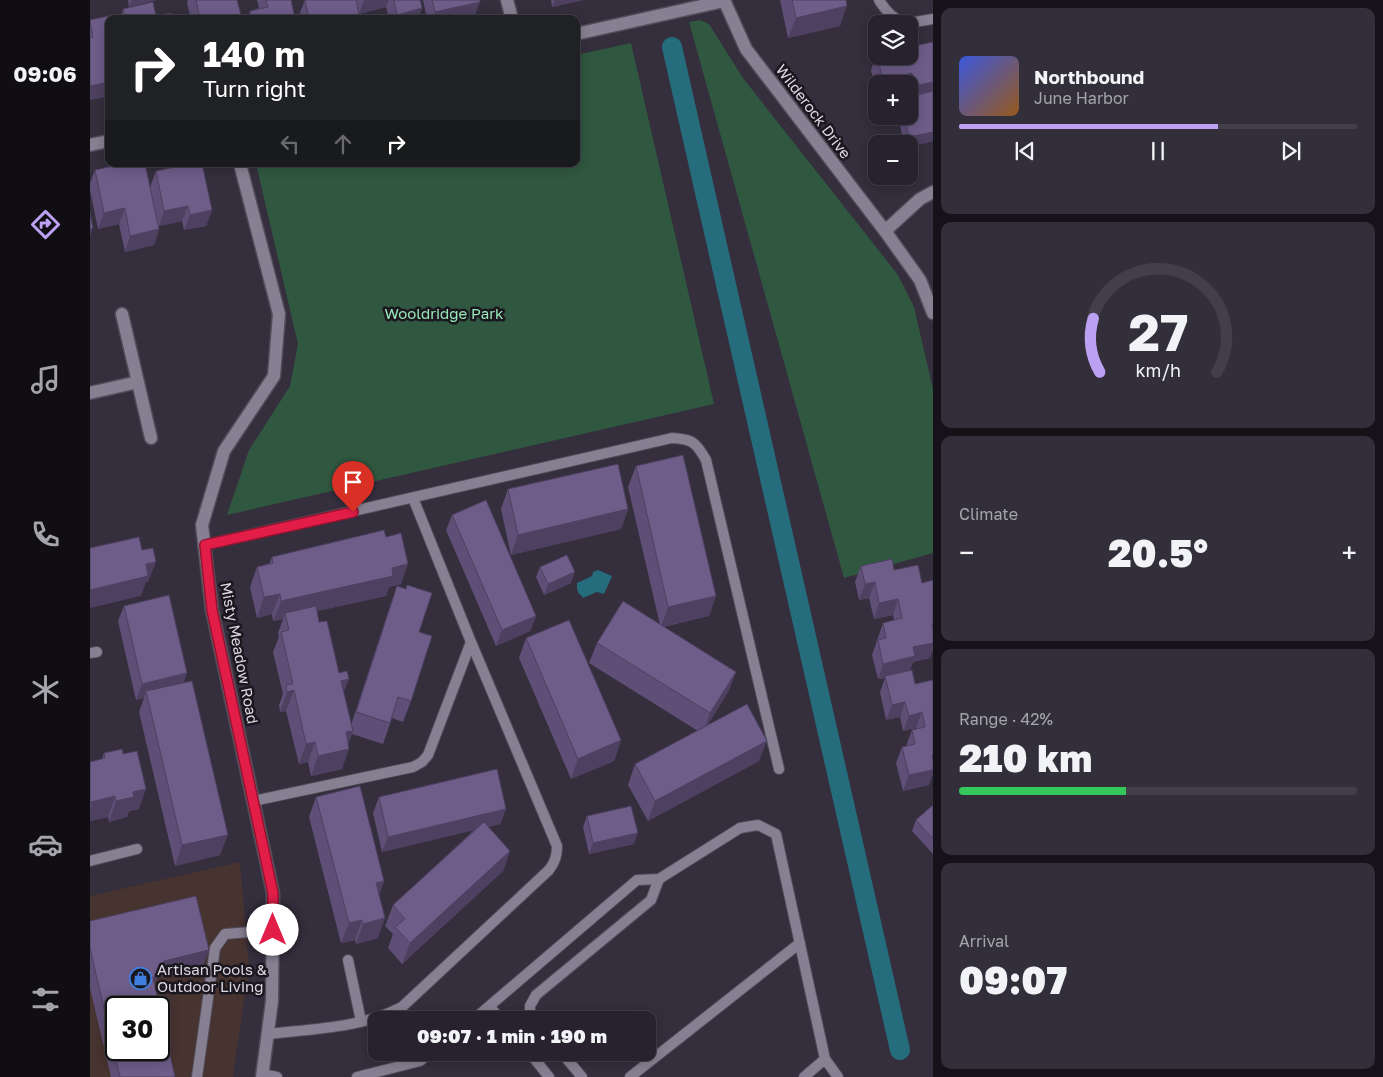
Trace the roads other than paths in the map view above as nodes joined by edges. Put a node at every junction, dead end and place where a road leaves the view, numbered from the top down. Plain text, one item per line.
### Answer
1 (507, 0) edge
2 (724, 0) edge
3 (880, 0) edge
4 (511, 15) edge
5 (933, 19) edge
6 (580, 33) edge
7 (105, 143) edge
8 (90, 145) edge
9 (241, 167) edge
10 (933, 192) edge
11 (885, 231) junction
12 (933, 313) edge
13 (122, 314) dead end
14 (138, 382) junction
15 (90, 393) edge
16 (151, 438) dead end
17 (413, 498) junction
18 (205, 545) junction
19 (471, 642) junction
20 (780, 770) dead end
21 (253, 801) junction
22 (137, 849) dead end
23 (90, 861) edge
24 (659, 879) junction
25 (273, 930) junction
26 (800, 943) junction
27 (348, 960) dead end
28 (490, 1007) junction
29 (485, 1011) edge
30 (493, 1011) edge
31 (530, 1011) edge
32 (361, 1021) junction
33 (268, 1034) junction
34 (825, 1059) junction
35 (420, 1061) edge
36 (536, 1061) edge
37 (569, 1061) edge
38 (262, 1075) edge
39 (197, 1077) edge
40 (277, 1077) edge
41 (357, 1077) edge
42 (549, 1077) edge
43 (582, 1077) edge
44 (630, 1077) edge
45 (804, 1077) edge
46 (838, 1077) edge

1 - 4 street
2 - 6 street
2 - 11 street, Wilderock Drive
3 - 5 lane
7 - 8 street
9 - 18 street, Misty Meadow Road
10 - 11 street
11 - 12 street, Wilderock Drive
13 - 14 street
14 - 15 street
14 - 16 street
17 - 18 lane
17 - 19 lane
17 - 20 lane
18 - 21 street, Misty Meadow Road
19 - 21 lane
19 - 32 lane
21 - 25 street, Misty Meadow Road
22 - 23 lane
24 - 26 lane
24 - 28 lane
24 - 31 lane
25 - 33 street, Misty Meadow Road
25 - 39 lane
26 - 34 lane
26 - 44 lane
27 - 32 lane
28 - 29 lane
28 - 30 lane
32 - 33 lane
33 - 38 street, Misty Meadow Road
34 - 45 lane
34 - 46 lane
35 - 41 lane
36 - 42 lane
37 - 43 lane
38 - 40 lane

